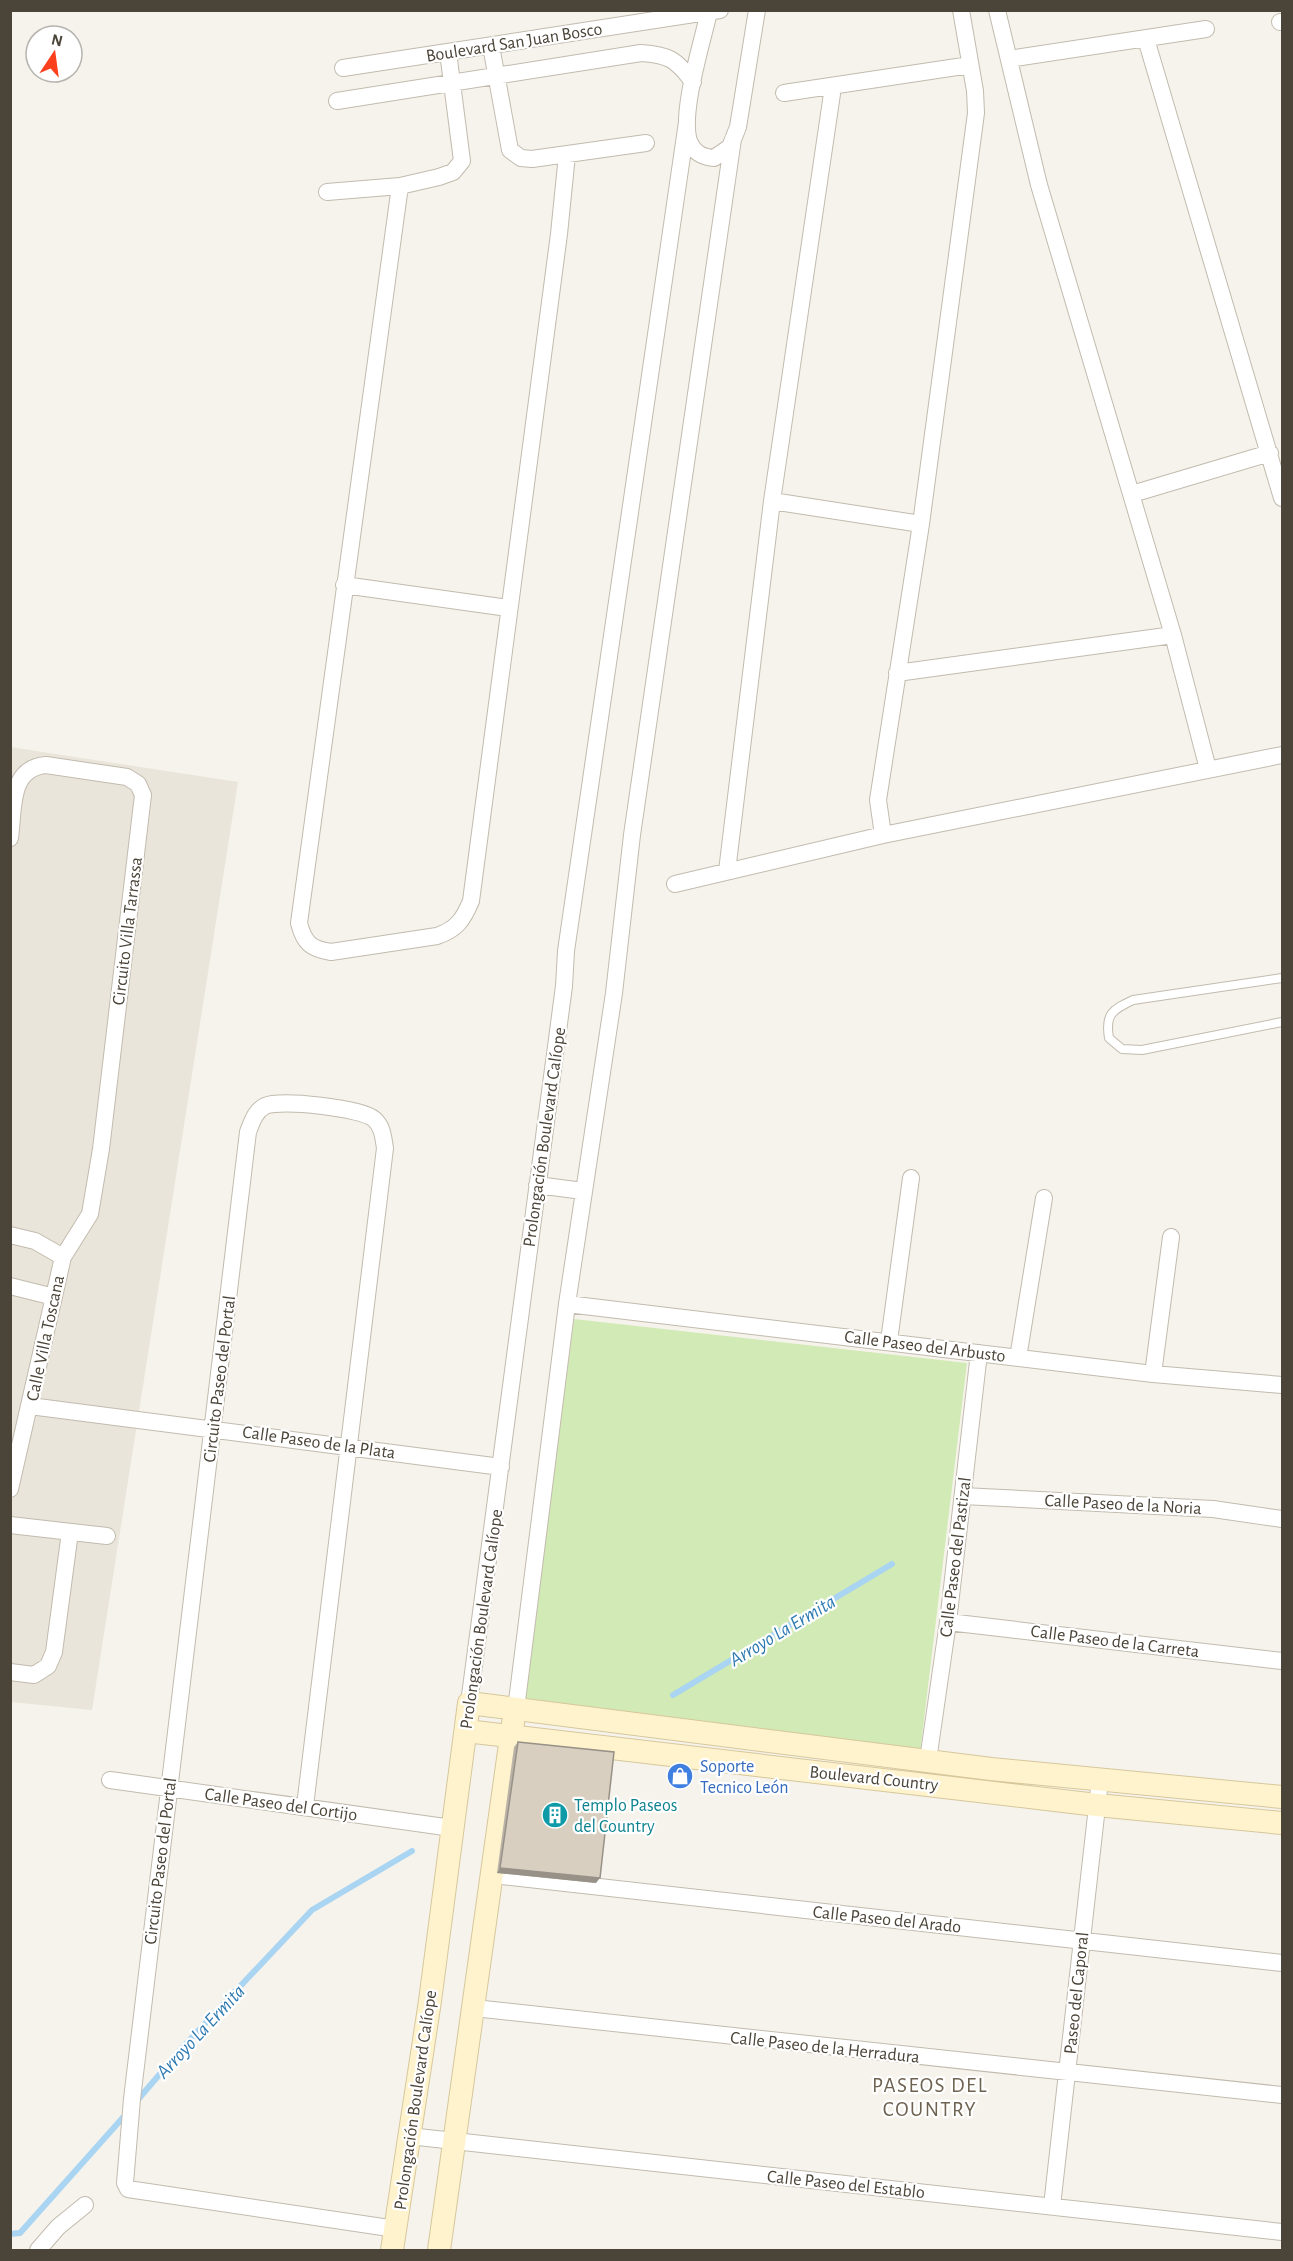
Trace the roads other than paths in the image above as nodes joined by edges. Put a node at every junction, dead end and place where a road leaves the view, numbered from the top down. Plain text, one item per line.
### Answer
1 (757, 10) edge
2 (961, 10) edge
3 (997, 10) edge
4 (714, 11) edge
5 (1206, 29) dead end
6 (1146, 39) junction
7 (491, 46) junction
8 (448, 52) junction
9 (1008, 59) junction
10 (970, 65) junction
11 (343, 68) dead end
12 (495, 74) junction
13 (452, 81) junction
14 (693, 82) junction
15 (832, 87) junction
16 (784, 93) dead end
17 (337, 101) dead end
18 (687, 122) junction
19 (734, 139) junction
20 (646, 143) dead end
21 (567, 155) junction
22 (400, 186) junction
23 (327, 192) dead end
24 (1270, 453) junction
25 (1132, 494) junction
26 (1282, 498) edge
27 (772, 501) junction
28 (921, 524) junction
29 (344, 585) junction
30 (508, 608) junction
31 (1173, 634) junction
32 (897, 673) junction
33 (1282, 755) edge
34 (1208, 769) junction
35 (883, 835) junction
36 (10, 838) edge
37 (727, 871) junction
38 (675, 884) dead end
39 (1282, 978) edge
40 (1282, 1022) edge
41 (911, 1178) dead end
42 (537, 1185) junction
43 (584, 1191) junction
44 (1044, 1198) dead end
45 (10, 1234) edge
46 (1171, 1237) dead end
47 (63, 1257) junction
48 (10, 1286) edge
49 (54, 1297) junction
50 (567, 1304) junction
51 (889, 1341) junction
52 (979, 1353) junction
53 (1018, 1358) junction
54 (1153, 1374) junction
55 (1282, 1385) edge
56 (30, 1406) junction
57 (213, 1428) junction
58 (347, 1446) junction
59 (501, 1467) junction
60 (10, 1489) edge
61 (963, 1496) junction
62 (1282, 1518) edge
63 (10, 1525) edge
64 (70, 1532) junction
65 (107, 1536) dead end
66 (948, 1622) junction
67 (1282, 1661) edge
68 (10, 1672) edge
69 (469, 1703) junction
70 (516, 1709) junction
71 (465, 1731) junction
72 (512, 1736) junction
73 (928, 1760) junction
74 (110, 1780) dead end
75 (1100, 1780) junction
76 (169, 1789) junction
77 (1282, 1797) edge
78 (1097, 1804) junction
79 (304, 1806) junction
80 (1282, 1823) edge
81 (452, 1828) junction
82 (492, 1875) junction
83 (1082, 1940) junction
84 (1282, 1963) edge
85 (474, 2008) junction
86 (1068, 2074) junction
87 (1282, 2096) edge
88 (410, 2136) junction
89 (456, 2141) junction
90 (85, 2205) dead end
91 (1052, 2206) junction
92 (1282, 2232) edge
93 (394, 2240) edge
94 (38, 2250) edge
95 (439, 2250) edge

1 - 19 street
2 - 10 street
3 - 9 street
4 - 7 street, Boulevard San Juan Bosco
4 - 14 street, Prolongación Boulevard Calíope
5 - 6 street
6 - 9 street
6 - 24 street
7 - 8 street, Boulevard San Juan Bosco
7 - 12 street
8 - 11 street, Boulevard San Juan Bosco
8 - 13 street
9 - 25 street
10 - 15 street
10 - 28 street
12 - 13 street
12 - 14 street
12 - 21 street
13 - 17 street
13 - 22 street
14 - 18 street, Prolongación Boulevard Calíope
15 - 16 street
15 - 27 street
18 - 19 street
18 - 42 street, Prolongación Boulevard Calíope
19 - 43 street
20 - 21 street
21 - 30 street
22 - 23 street
22 - 29 street
24 - 25 street
24 - 26 street
25 - 31 street
27 - 28 street
27 - 37 street
28 - 32 street
29 - 30 street
29 - 30 street
31 - 32 street
31 - 34 street
32 - 35 street
33 - 34 street
34 - 35 street
35 - 37 street
36 - 47 street, Circuito Villa Tarrassa
37 - 38 street
39 - 40 lane
41 - 51 street
42 - 43 street
42 - 59 street, Prolongación Boulevard Calíope
43 - 50 street
44 - 53 street
45 - 47 street
46 - 54 street
47 - 49 street, Calle Villa Toscana
48 - 49 street
49 - 56 street, Calle Villa Toscana
50 - 51 street, Calle Paseo del Arbusto
50 - 70 street
51 - 52 street, Calle Paseo del Arbusto
52 - 53 street, Calle Paseo del Arbusto
52 - 61 street, Calle Paseo del Pastizal
53 - 54 street, Calle Paseo del Arbusto
54 - 55 street, Calle Paseo del Arbusto
56 - 57 street, Calle Paseo de la Plata
56 - 60 street, Calle Villa Toscana
57 - 58 street, Calle Paseo de la Plata
57 - 58 street, Circuito Paseo del Portal
57 - 76 street, Circuito Paseo del Portal
58 - 59 street, Calle Paseo de la Plata
58 - 79 street, Circuito Paseo del Portal
59 - 69 street, Prolongación Boulevard Calíope
61 - 62 street, Calle Paseo de la Noria
61 - 66 street, Calle Paseo del Pastizal
63 - 64 street
64 - 65 street
64 - 68 street
66 - 67 street, Calle Paseo de la Carreta
66 - 73 street, Calle Paseo del Pastizal
69 - 70 street, Boulevard Country
69 - 71 street, Prolongación Boulevard Calíope
70 - 72 street
70 - 73 street, Boulevard Country
71 - 72 street, Boulevard Country
71 - 81 street, Prolongación Boulevard Calíope
72 - 78 street, Boulevard Country
72 - 82 street
73 - 75 street, Boulevard Country
74 - 76 street, Calle Paseo del Cortijo
75 - 77 street, Boulevard Country
75 - 78 street, Paseo del Caporal
76 - 79 street, Calle Paseo del Cortijo
76 - 93 street, Circuito Paseo del Portal
78 - 80 street, Boulevard Country
78 - 83 street, Paseo del Caporal
79 - 81 street, Calle Paseo del Cortijo
81 - 88 street, Prolongación Boulevard Calíope
82 - 83 street, Calle Paseo del Arado
82 - 85 street
83 - 84 street, Calle Paseo del Arado
83 - 86 street, Paseo del Caporal
85 - 86 street, Calle Paseo de la Herradura
85 - 89 street
86 - 87 street, Calle Paseo de la Herradura
86 - 91 street, Paseo del Caporal
88 - 89 street, Calle Paseo del Establo
88 - 93 street, Prolongación Boulevard Calíope
89 - 91 street, Calle Paseo del Establo
89 - 95 street
90 - 94 street
91 - 92 street, Calle Paseo del Establo

